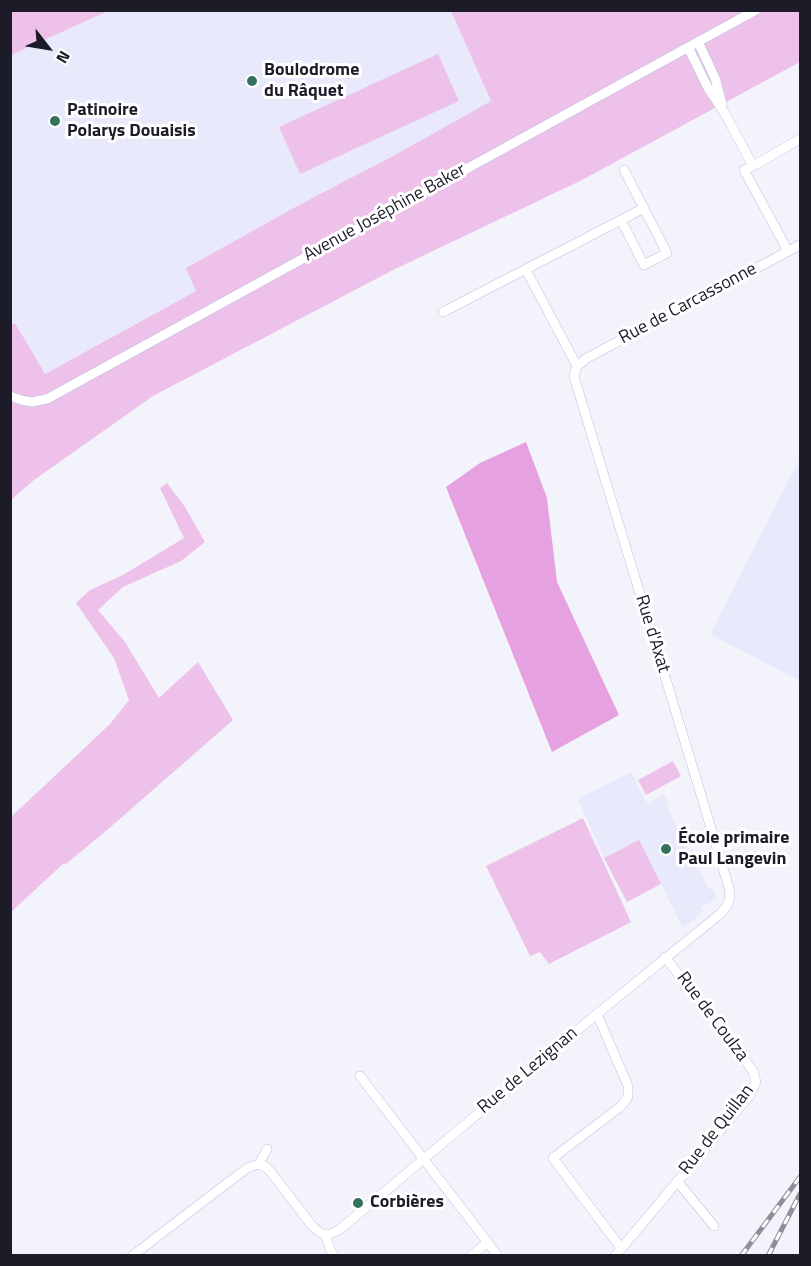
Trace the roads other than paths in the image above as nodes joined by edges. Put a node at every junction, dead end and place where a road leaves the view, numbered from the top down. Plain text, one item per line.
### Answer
1 (756, 10) edge
2 (698, 42) junction
3 (688, 47) junction
4 (724, 112) junction
5 (801, 139) edge
6 (753, 166) junction
7 (624, 170) dead end
8 (644, 208) junction
9 (621, 220) junction
10 (801, 245) edge
11 (788, 251) junction
12 (526, 270) junction
13 (443, 312) dead end
14 (577, 366) junction
15 (10, 396) edge
16 (729, 902) joint
17 (665, 957) junction
18 (597, 1014) junction
19 (360, 1076) dead end
20 (756, 1078) joint
21 (267, 1149) dead end
22 (423, 1159) junction
23 (259, 1164) junction
24 (677, 1181) junction
25 (714, 1226) dead end
26 (325, 1234) junction
27 (488, 1242) junction
28 (618, 1252) edge
29 (132, 1256) edge
30 (334, 1256) edge
31 (471, 1256) edge
32 (498, 1256) edge

1 - 2 street, Avenue Joséphine Baker
2 - 3 street, Avenue Joséphine Baker
2 - 4 street
3 - 4 street
3 - 15 street, Avenue Joséphine Baker
4 - 6 street
5 - 6 street
6 - 11 street
7 - 8 street
8 - 9 street
8 - 9 street
9 - 12 street
10 - 11 street, Rue de Carcassonne
11 - 14 street, Rue de Carcassonne
12 - 13 street
12 - 14 street
14 - 16 street, Rue d'Axat
16 - 17 street, Rue de Lezignan
17 - 18 street, Rue de Lezignan
17 - 20 street, Rue de Coulza
18 - 22 street, Rue de Lezignan
18 - 28 street
19 - 22 street
20 - 24 street, Rue de Quillan
21 - 23 street
22 - 26 street, Rue de Lezignan
22 - 27 street
23 - 26 street
23 - 29 street
24 - 25 street, Rue de Quillan
24 - 28 street, Rue de Quillan
26 - 30 street
27 - 31 street
27 - 32 street

